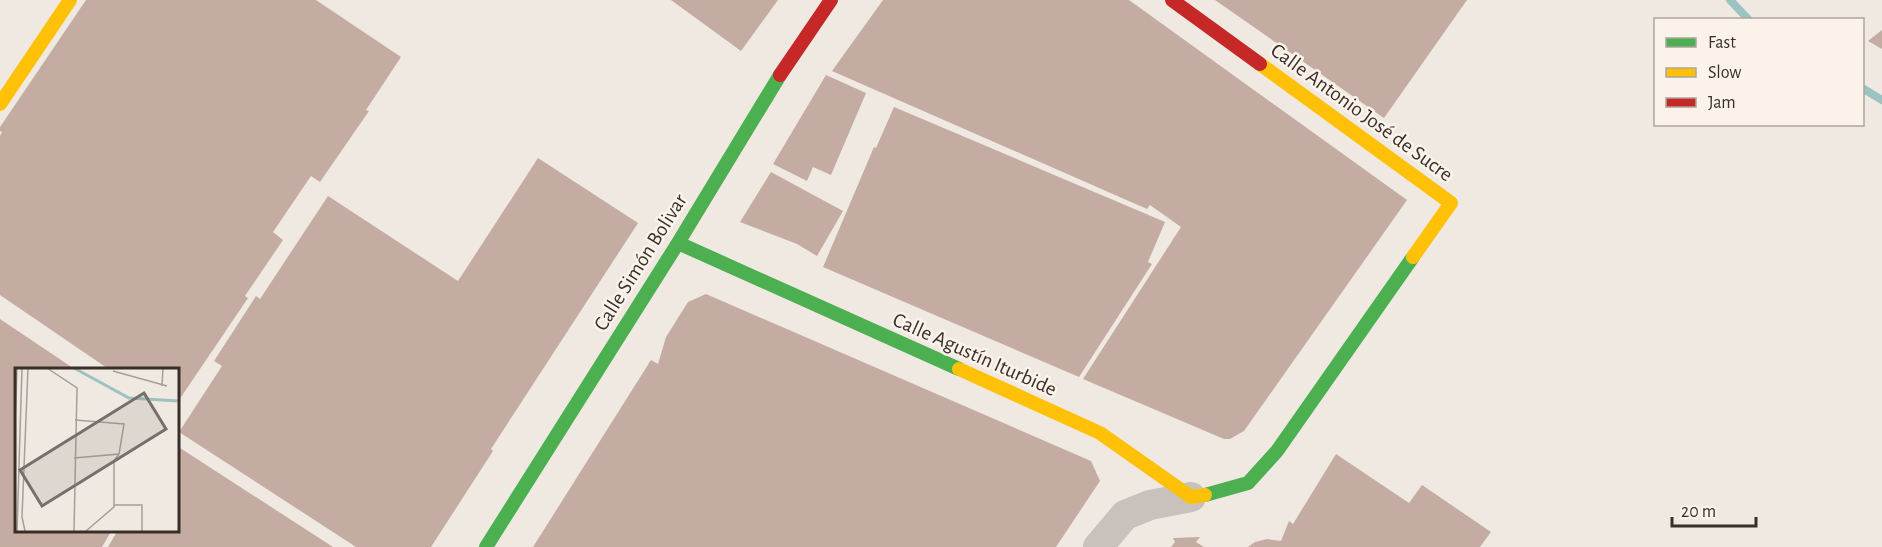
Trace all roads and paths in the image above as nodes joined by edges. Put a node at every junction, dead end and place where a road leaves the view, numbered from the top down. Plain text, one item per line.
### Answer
1 (70, 0) edge
2 (831, 0) edge
3 (1172, 0) edge
4 (0, 104) edge
5 (678, 243) junction
6 (1191, 497) junction
7 (486, 547) edge
8 (1098, 547) edge

1 - 4 street
2 - 5 street, Calle Simón Bolivar
3 - 6 street, Calle Antonio José de Sucre
5 - 6 street, Calle Agustín Iturbide
5 - 7 street, Calle Simón Bolivar
6 - 8 street

